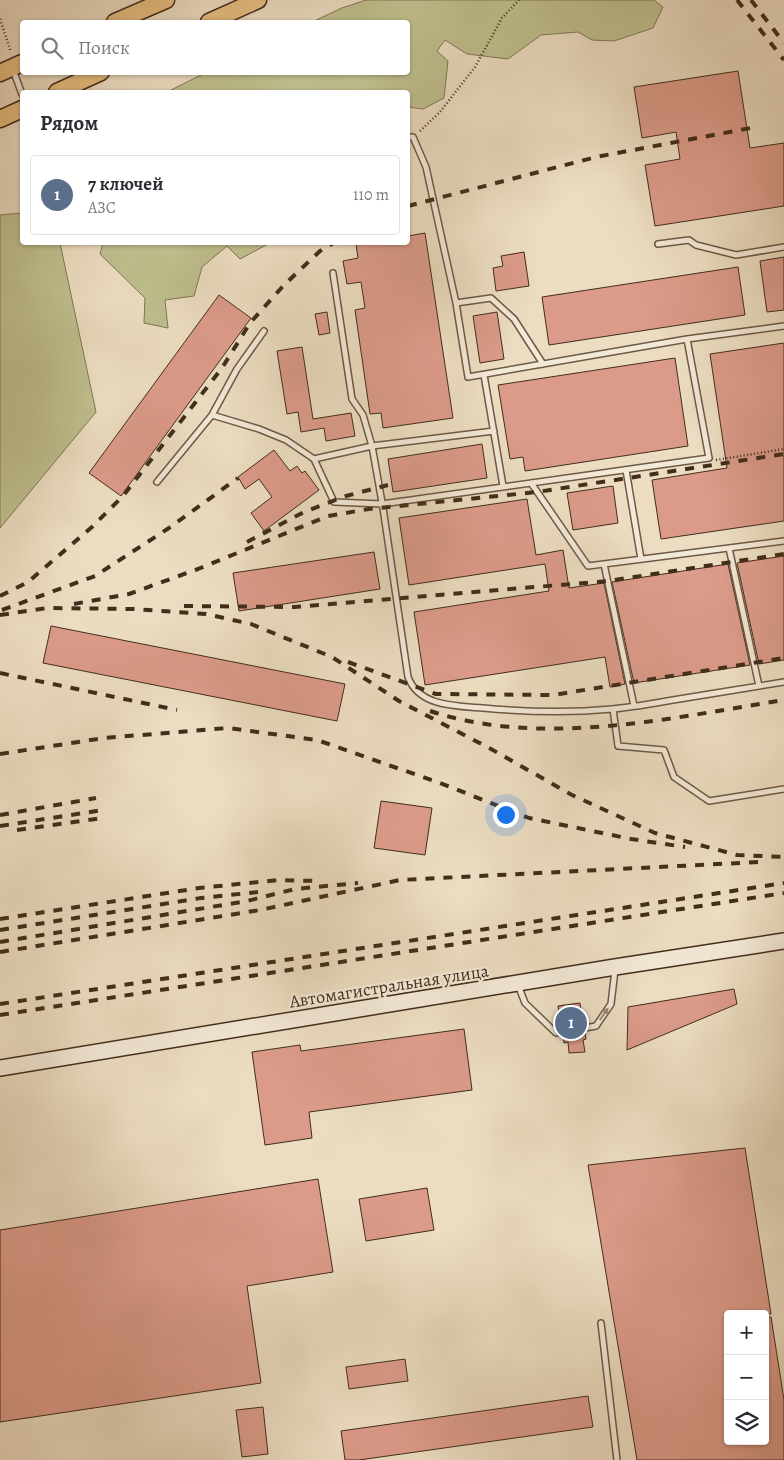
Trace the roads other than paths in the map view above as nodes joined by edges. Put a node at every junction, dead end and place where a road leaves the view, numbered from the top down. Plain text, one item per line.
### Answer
1 (166, 0) edge
2 (258, 0) edge
3 (120, 20) edge
4 (213, 20) edge
5 (11, 64) edge
6 (94, 75) edge
7 (21, 90) edge
8 (61, 90) edge
9 (20, 110) edge
10 (0, 118) edge
11 (410, 137) edge
12 (658, 244) dead end
13 (784, 247) edge
14 (333, 273) dead end
15 (456, 302) junction
16 (784, 326) edge
17 (264, 331) dead end
18 (687, 340) junction
19 (543, 364) junction
20 (484, 375) junction
21 (212, 415) junction
22 (494, 431) junction
23 (372, 446) junction
24 (314, 459) junction
25 (626, 470) junction
26 (157, 482) dead end
27 (531, 483) junction
28 (503, 486) junction
29 (382, 504) junction
30 (784, 541) edge
31 (730, 548) junction
32 (641, 559) junction
33 (604, 564) junction
34 (784, 682) edge
35 (759, 686) junction
36 (634, 706) junction
37 (613, 709) junction
38 (784, 789) edge
39 (784, 941) edge
40 (615, 967) junction
41 (518, 984) junction
42 (0, 1068) edge
43 (602, 1323) dead end
44 (617, 1460) edge

1 - 3 main road
2 - 4 main road
5 - 7 lane
6 - 8 main road
9 - 10 main road
11 - 15 lane
12 - 13 lane
14 - 23 lane
15 - 19 lane
15 - 20 lane
16 - 18 lane
17 - 21 lane
18 - 19 lane
18 - 25 lane
19 - 20 lane
20 - 22 lane
21 - 24 lane
21 - 26 lane
22 - 23 lane
22 - 28 lane
23 - 24 lane
23 - 29 lane
24 - 29 lane
25 - 27 lane
25 - 32 lane
27 - 28 lane
27 - 33 lane
28 - 29 lane
29 - 37 lane
30 - 31 lane
31 - 32 lane
31 - 35 lane
32 - 33 lane
33 - 36 lane
34 - 35 lane
35 - 36 lane
36 - 37 lane
37 - 38 lane
39 - 40 main road, Автомагистральная улица
40 - 41 main road, Автомагистральная улица
41 -> 40 lane
41 - 42 main road, Автомагистральная улица
43 - 44 lane

